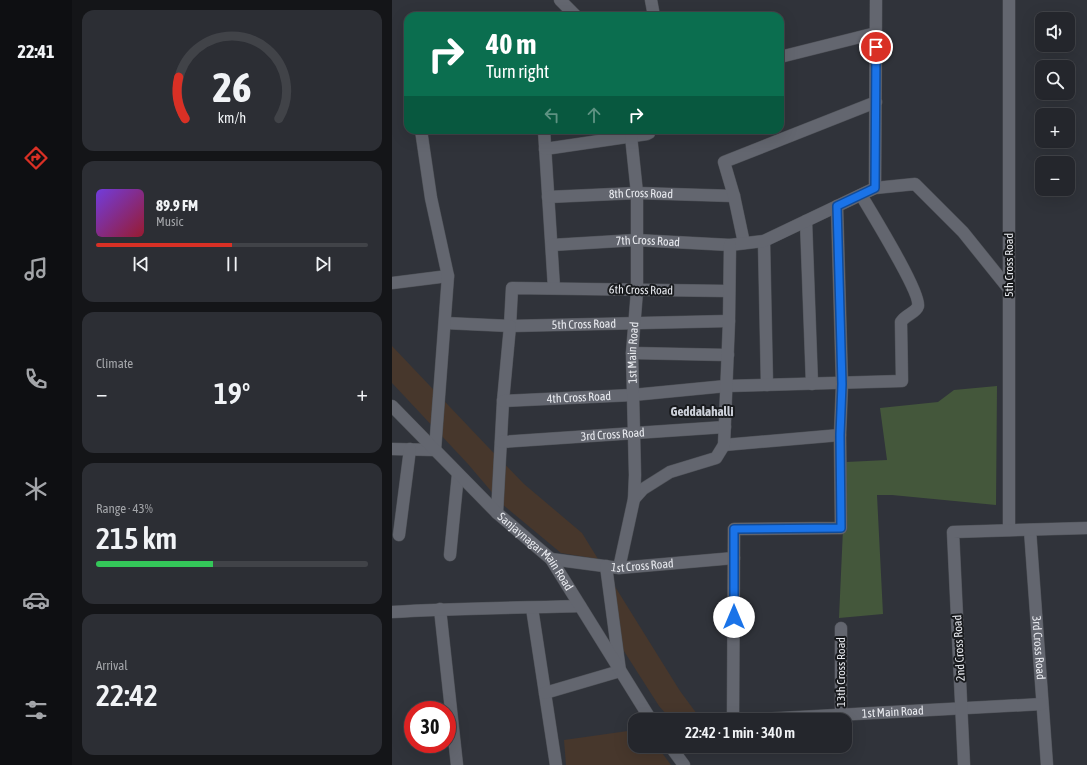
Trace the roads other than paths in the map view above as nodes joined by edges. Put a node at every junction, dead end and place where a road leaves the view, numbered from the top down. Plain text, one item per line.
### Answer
1 (560, 0) edge
2 (651, 0) edge
3 (876, 0) edge
4 (1009, 0) edge
5 (572, 12) edge
6 (653, 12) edge
7 (876, 33) junction
8 (784, 56) edge
9 (876, 102) junction
10 (421, 134) edge
11 (544, 134) edge
12 (640, 134) edge
13 (631, 136) junction
14 (545, 150) junction
15 (875, 188) junction
16 (637, 193) junction
17 (861, 195) junction
18 (734, 196) junction
19 (548, 197) junction
20 (837, 206) junction
21 (806, 221) junction
22 (636, 240) junction
23 (764, 241) junction
24 (744, 243) junction
25 (552, 245) junction
26 (730, 245) junction
27 (448, 276) junction
28 (392, 282) edge
29 (554, 288) junction
30 (1008, 288) junction
31 (637, 291) junction
32 (728, 291) junction
33 (729, 322) junction
34 (445, 323) junction
35 (634, 324) junction
36 (510, 326) junction
37 (632, 353) junction
38 (728, 355) junction
39 (812, 384) junction
40 (842, 384) junction
41 (767, 385) junction
42 (726, 386) junction
43 (633, 395) junction
44 (503, 401) junction
45 (392, 406) edge
46 (725, 427) junction
47 (634, 433) junction
48 (840, 435) junction
49 (501, 442) junction
50 (724, 445) junction
51 (392, 449) edge
52 (410, 449) junction
53 (435, 450) junction
54 (458, 474) junction
55 (634, 499) junction
56 (497, 513) junction
57 (1086, 529) edge
58 (1009, 530) junction
59 (1030, 530) junction
60 (399, 536) dead end
61 (450, 555) dead end
62 (734, 558) junction
63 (551, 559) junction
64 (606, 566) junction
65 (619, 568) junction
66 (580, 606) junction
67 (440, 608) junction
68 (532, 608) junction
69 (392, 612) edge
70 (841, 628) dead end
71 (620, 671) junction
72 (545, 693) junction
73 (1042, 704) junction
74 (962, 709) junction
75 (647, 713) edge
76 (733, 713) edge
77 (841, 713) edge
78 (852, 714) edge
79 (675, 753) edge
80 (457, 765) edge
81 (556, 765) edge
82 (684, 765) edge
83 (964, 765) edge
84 (1047, 765) edge

1 - 5 street
2 - 6 street
3 - 7 street
4 - 30 street, 5th Cross Road
7 - 8 street
7 - 9 street
9 - 15 street
9 - 18 street
10 - 27 street
11 - 14 street
12 - 13 street
13 - 14 street
13 - 16 street, 1st Main Road
14 - 19 street
15 - 17 street, 7th Cross Road
15 - 30 street
16 - 18 street, 8th Cross Road
16 - 19 street, 8th Cross Road
16 - 22 street, 1st Main Road
17 - 20 street, 7th Cross Road
17 - 40 street, 4th Cross Road
18 - 24 street
19 - 25 street
20 - 21 street, 7th Cross Road
20 - 40 street
21 - 23 street, 7th Cross Road
21 - 39 street
22 - 25 street, 7th Cross Road
22 - 26 street, 7th Cross Road
22 - 31 street, 1st Main Road
23 - 24 street, 7th Cross Road
23 - 41 street
24 - 26 street, 7th Cross Road
25 - 29 street
26 - 32 street
27 - 28 street
27 - 34 street
29 - 31 street, 6th Cross Road
29 - 36 street, 6th Cross Road
30 - 58 street, 5th Cross Road
31 - 32 street, 6th Cross Road
31 - 35 street, 1st Main Road
32 - 33 street
33 - 35 street, 5th Cross Road
33 - 38 street
34 - 36 street, 5th Cross Road
34 - 53 street
35 - 36 street, 5th Cross Road
35 - 37 street, 1st Main Road
36 - 44 street
37 - 38 street
37 - 43 street, 1st Main Road
38 - 42 street
39 - 40 street, 4th Cross Road
39 - 41 street, 4th Cross Road
40 - 48 street
41 - 42 street, 4th Cross Road
42 - 43 street, 4th Cross Road
42 - 46 street
43 - 44 street, 4th Cross Road
43 - 47 street, 1st Main Road
44 - 49 street
45 - 53 street, Sanjaynagar Main Road
46 - 47 street, 3rd Cross Road
46 - 50 street
47 - 49 street, 3rd Cross Road
47 - 55 street, 1st Main Road
48 - 50 street
48 - 62 street
49 - 56 street
50 - 55 street
51 - 52 street
52 - 53 street
52 - 60 street
53 - 54 street, Sanjaynagar Main Road
54 - 56 street, Sanjaynagar Main Road
54 - 61 street
55 - 65 street, 1st Main Road
56 - 63 street, Sanjaynagar Main Road
57 - 59 street
58 - 59 street
58 - 74 street, 2nd Cross Road
59 - 73 street, 3rd Cross Road
62 - 65 street, 1st Cross Road
62 - 76 street
63 - 64 street, 1st Cross Road
63 - 66 street, Sanjaynagar Main Road
64 - 65 street, 1st Cross Road
64 - 71 street
66 - 68 street
66 - 71 street, Sanjaynagar Main Road
67 - 68 street
67 - 69 street
67 - 80 street
68 - 72 street
70 - 77 street, 13th Cross Road
71 - 72 street
71 - 75 street, Sanjaynagar Main Road
72 - 81 street
73 - 74 street, 1st Main Road
73 - 84 street, 3rd Cross Road
74 - 78 street, 1st Main Road
74 - 83 street, 2nd Cross Road
79 - 82 street

